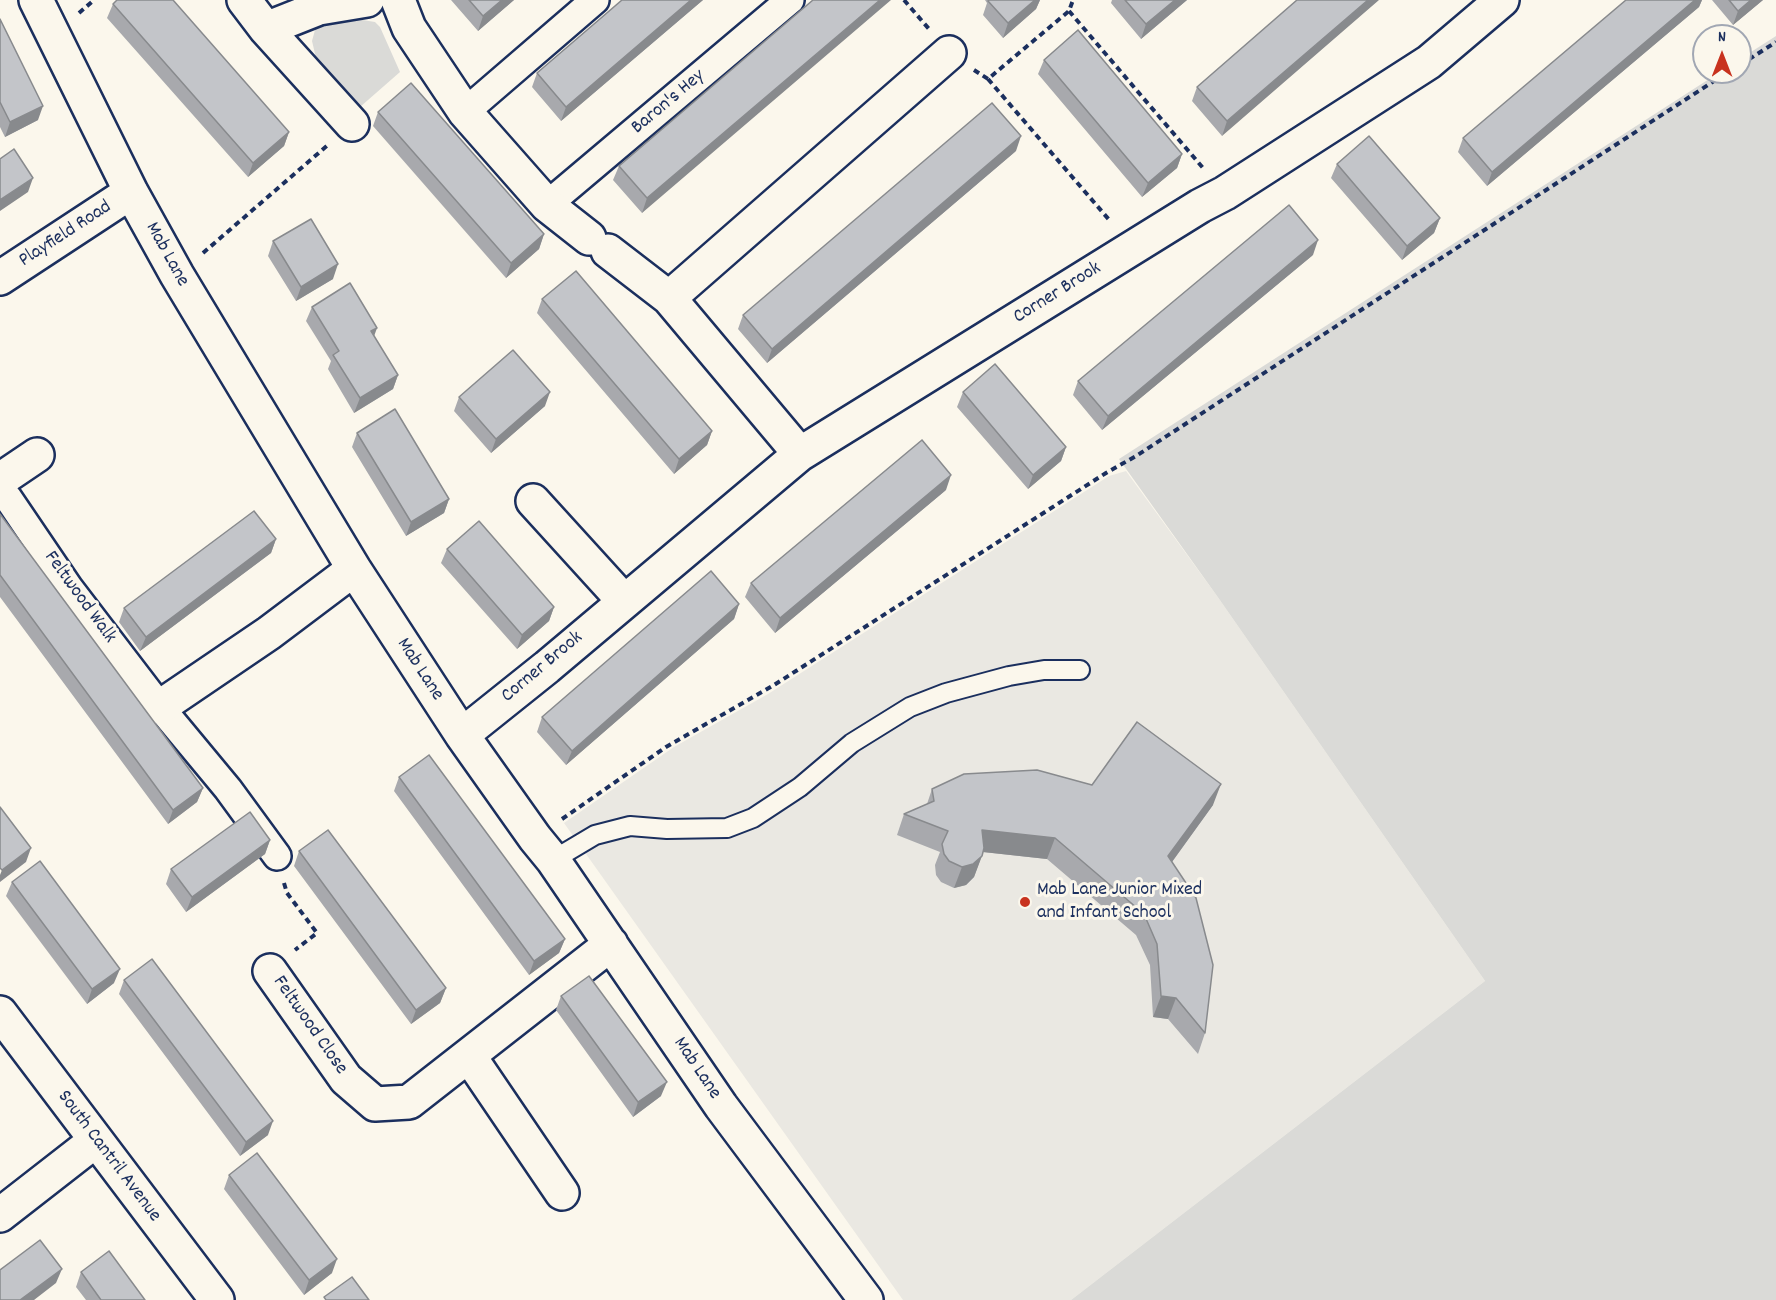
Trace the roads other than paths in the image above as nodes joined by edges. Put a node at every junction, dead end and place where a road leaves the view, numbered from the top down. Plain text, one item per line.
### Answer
1 (36, 0) edge
2 (244, 0) edge
3 (367, 0) edge
4 (398, 0) edge
5 (595, 0) edge
6 (790, 0) edge
7 (1502, 0) edge
8 (266, 29) junction
9 (948, 53) road end
10 (465, 112) junction
11 (352, 124) road end
12 (131, 192) junction
13 (547, 205) junction
14 (0, 278) edge
15 (669, 298) junction
16 (800, 454) junction
17 (38, 455) dead end
18 (3, 488) edge
19 (533, 501) dead end
20 (354, 569) junction
21 (624, 600) junction
22 (1080, 670) dead end
23 (160, 707) junction
24 (462, 735) junction
25 (544, 849) junction
26 (277, 856) road end
27 (610, 944) junction
28 (270, 970) road end
29 (0, 1013) edge
30 (469, 1056) junction
31 (95, 1141) junction
32 (562, 1193) dead end
33 (0, 1215) edge
34 (217, 1300) edge
35 (866, 1300) edge

1 - 12 street, Mab Lane
2 - 8 street
3 - 8 street
4 - 10 street
5 - 10 street
6 - 13 street, Baron's Hey
7 - 16 street, Corner Brook
8 - 11 street
9 - 15 street
10 - 13 street
12 - 14 street, Playfield Road
12 - 20 street, Mab Lane
13 - 15 street
15 - 16 street
16 - 21 street, Corner Brook
17 - 18 street, Feltwood Walk
18 - 23 street, Feltwood Walk
19 - 21 street
20 - 23 street
20 - 24 street, Mab Lane
21 - 24 street, Corner Brook
22 - 25 lane
23 - 26 street, Feltwood Walk
24 - 25 street, Mab Lane
25 - 27 street, Mab Lane
27 - 30 street, Feltwood Close
27 - 35 street, Mab Lane
28 - 30 street, Feltwood Close
29 - 31 street, South Cantril Avenue
30 - 32 street
31 - 33 street
31 - 34 street, South Cantril Avenue

